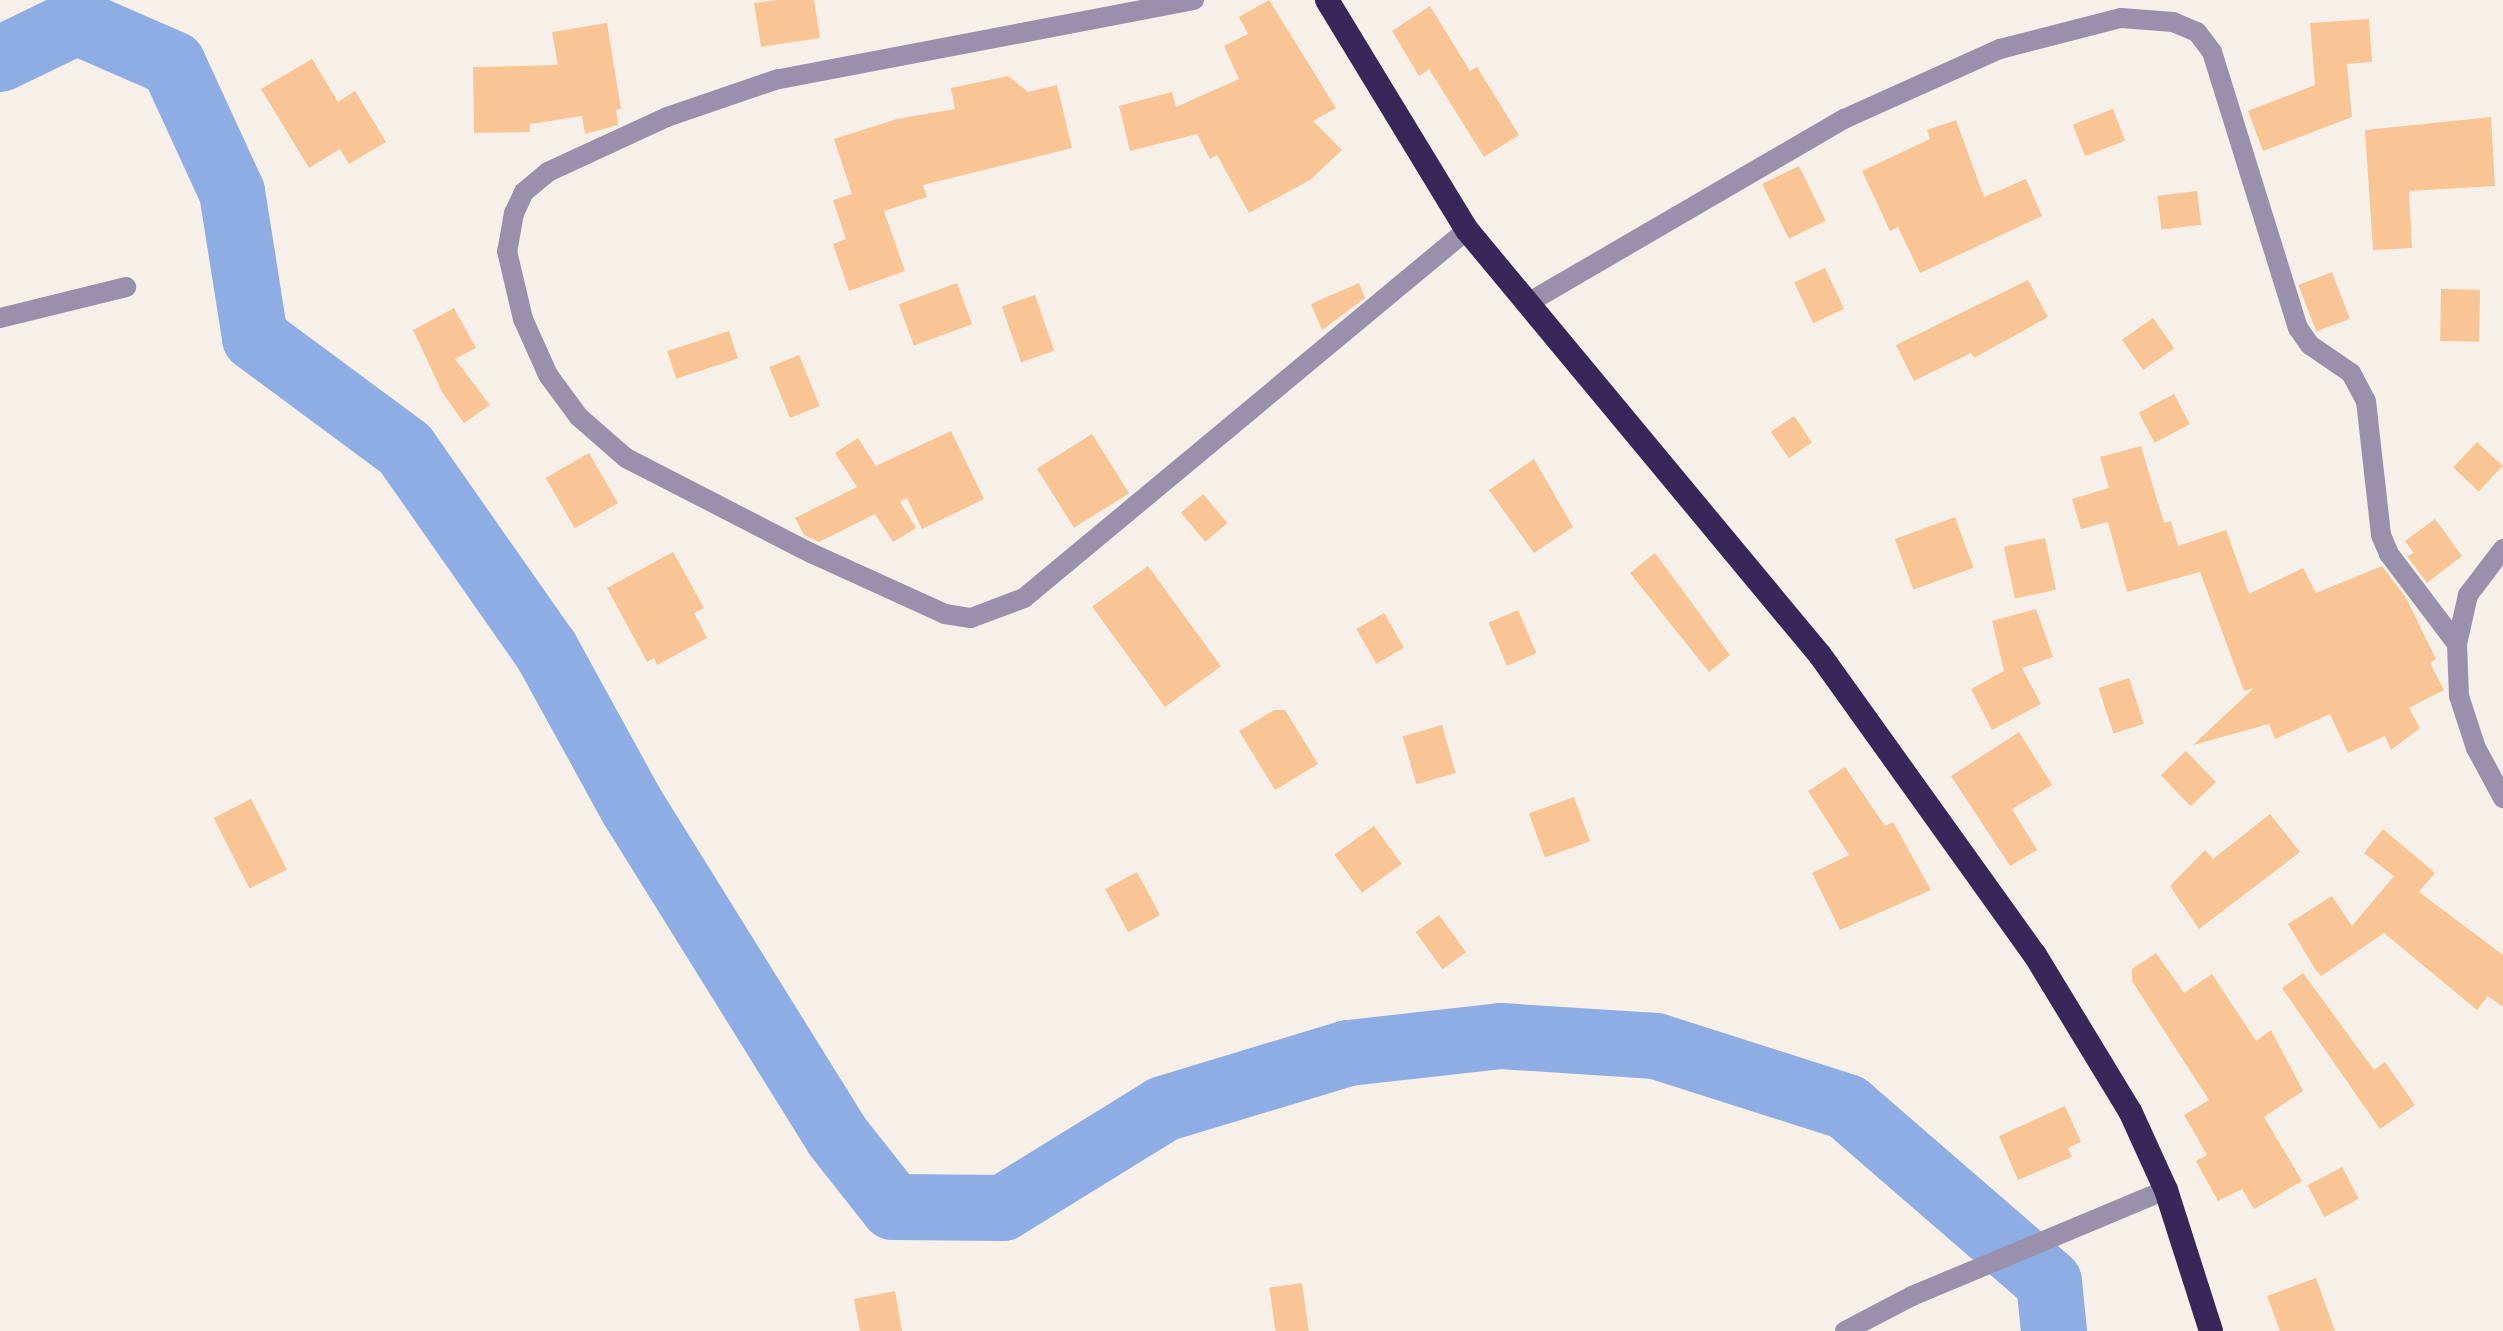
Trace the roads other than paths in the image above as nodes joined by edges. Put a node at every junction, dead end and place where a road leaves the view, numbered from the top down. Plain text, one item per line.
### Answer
1 (1194, 0) edge
2 (1327, 0) edge
3 (2131, 0) edge
4 (2144, 18) junction
5 (1467, 230) junction
6 (126, 287) dead end
7 (1526, 304) junction
8 (0, 318) edge
9 (2503, 549) edge
10 (2457, 644) junction
11 (2503, 798) edge
12 (2166, 1190) junction
13 (1845, 1331) edge
14 (2211, 1331) edge

1 - 5 street
2 - 5 highway
3 - 4 street
4 - 7 street
4 - 10 street
5 - 7 highway
6 - 8 street
7 - 12 highway
9 - 10 street
10 - 11 street
12 - 13 street
12 - 14 highway

